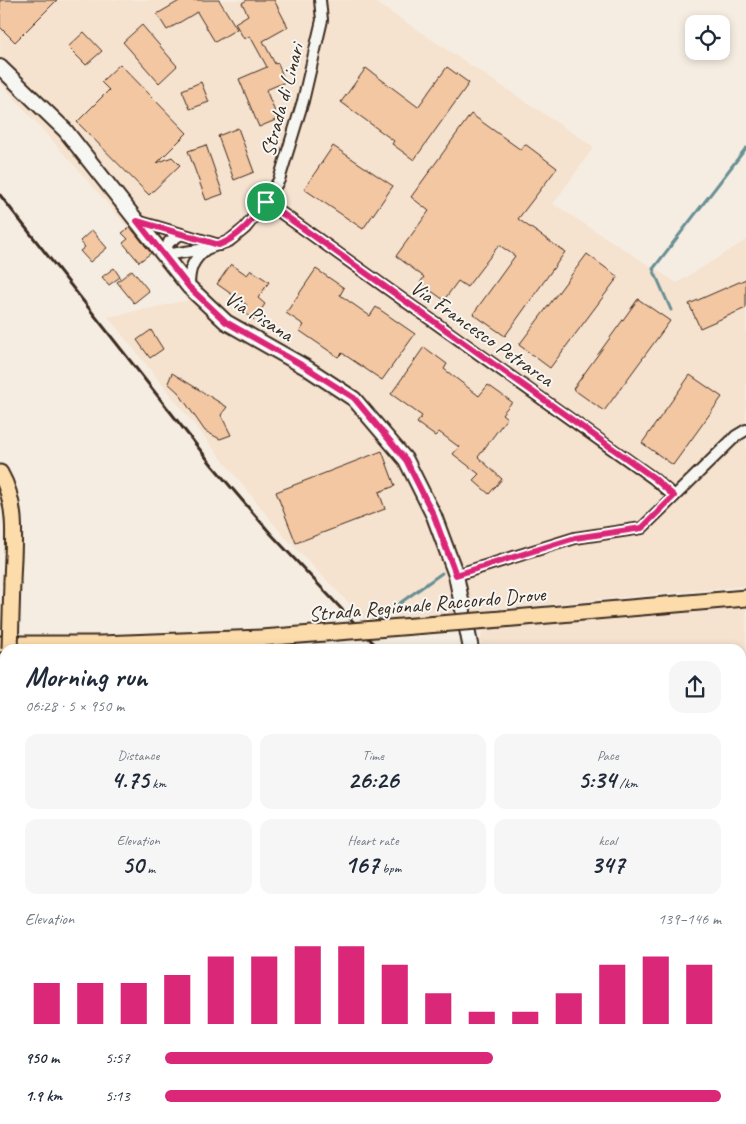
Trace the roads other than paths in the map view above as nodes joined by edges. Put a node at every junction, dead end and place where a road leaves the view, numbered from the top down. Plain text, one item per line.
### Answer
1 (320, 0) edge
2 (0, 66) edge
3 (266, 202) junction
4 (137, 221) junction
5 (181, 234) junction
6 (219, 245) junction
7 (206, 249) junction
8 (164, 255) junction
9 (189, 287) junction
10 (746, 430) edge
11 (0, 473) edge
12 (674, 496) junction
13 (456, 575) junction
14 (746, 598) edge
15 (463, 610) dead end
16 (467, 629) dead end
17 (0, 636) edge
18 (262, 638) junction
19 (0, 644) edge
20 (10, 644) edge
21 (112, 644) junction
22 (243, 644) edge
23 (470, 644) edge

1 - 3 street, Strada di Linari
2 - 4 street, Via Pisana
3 - 6 street, Strada di Linari
3 - 12 street, Via Francesco Petrarca
4 - 5 street
4 - 8 street, Via Pisana
5 - 6 street
5 - 8 street
6 - 7 street, Strada di Linari
7 - 8 street, Strada di Linari
7 - 9 street
8 - 9 street, Via Pisana
9 - 13 street, Via Pisana
10 - 12 street
11 - 20 main road, bridge
12 - 13 street
13 - 15 street, Via Pisana
14 - 18 main road, Strada Regionale Raccordo Drove, bridge
16 - 23 street
17 - 21 main road
18 - 21 main road, Strada Regionale Raccordo Drove
18 - 22 main road
19 - 21 main road

